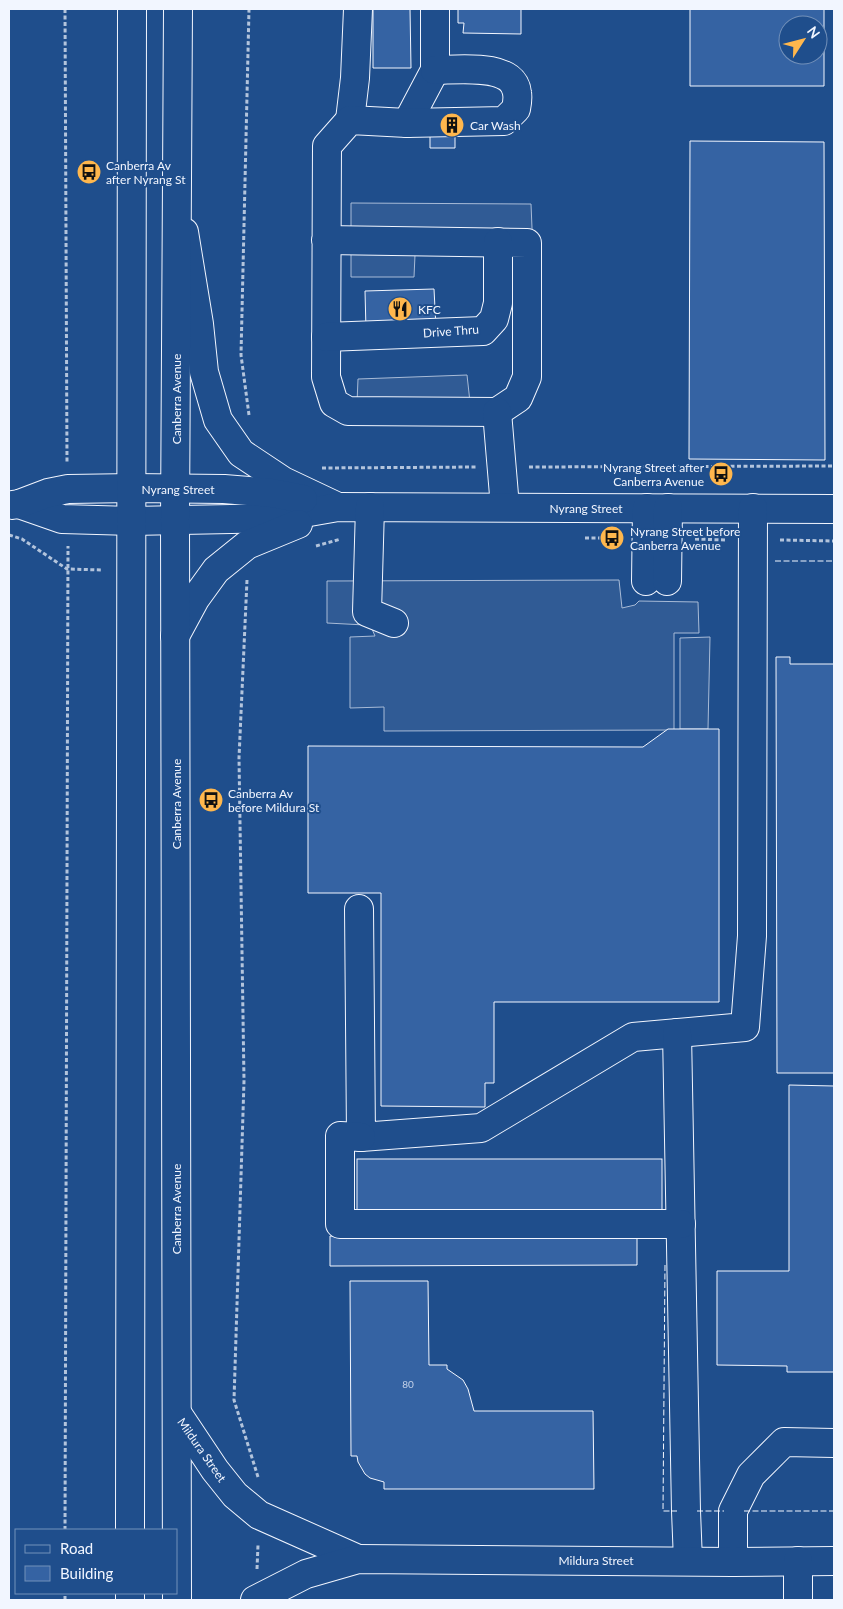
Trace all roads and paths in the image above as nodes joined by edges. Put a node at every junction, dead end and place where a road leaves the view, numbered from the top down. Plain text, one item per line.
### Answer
1 (65, 9) edge
2 (132, 9) edge
3 (178, 9) edge
4 (249, 9) edge
5 (358, 9) edge
6 (435, 9) edge
7 (435, 70) junction
8 (350, 120) junction
9 (407, 123) junction
10 (177, 190) junction
11 (326, 240) junction
12 (498, 242) junction
13 (326, 337) junction
14 (497, 412) junction
15 (250, 421) dead end
16 (834, 466) edge
17 (502, 467) junction
18 (318, 468) dead end
19 (132, 488) junction
20 (68, 489) junction
21 (175, 489) junction
22 (14, 504) edge
23 (338, 507) junction
24 (370, 507) junction
25 (504, 508) junction
26 (657, 508) junction
27 (753, 508) junction
28 (834, 509) edge
29 (69, 520) junction
30 (175, 520) junction
31 (132, 521) junction
32 (369, 536) junction
33 (577, 538) dead end
34 (657, 539) junction
35 (753, 540) junction
36 (834, 541) edge
37 (308, 548) dead end
38 (248, 572) dead end
39 (657, 581) dead end
40 (394, 623) dead end
41 (175, 636) junction
42 (359, 909) dead end
43 (677, 1033) junction
44 (361, 1138) junction
45 (681, 1224) junction
46 (177, 1413) junction
47 (834, 1443) edge
48 (260, 1483) dead end
49 (65, 1529) edge
50 (130, 1529) edge
51 (177, 1529) edge
52 (358, 1559) junction
53 (688, 1561) junction
54 (798, 1561) junction
55 (834, 1561) edge
56 (733, 1562) junction
57 (255, 1600) edge
58 (798, 1600) edge

1 - 20 path
2 - 19 main road
3 - 10 main road, Canberra Avenue
4 - 15 path
5 - 8 main road
6 - 7 main road
7 - 9 main road
7 - 9 main road
8 - 9 main road
8 - 11 main road
10 - 21 main road, Canberra Avenue
10 - 23 main road
11 - 12 main road
11 - 13 main road
12 - 13 main road, Drive Thru
12 - 14 main road
13 - 14 main road
14 - 17 main road
16 - 17 path
17 - 18 path
17 - 25 main road
19 - 20 main road, Nyrang Street
19 - 21 main road, Nyrang Street
19 - 31 main road
20 - 22 main road, Nyrang Street
21 - 23 main road, Nyrang Street
21 - 30 main road, Canberra Avenue
22 - 29 main road, Nyrang Street
23 - 24 main road, Nyrang Street
23 - 30 main road, Nyrang Street
23 - 41 main road
24 - 25 main road, Nyrang Street
24 - 32 main road
25 - 26 main road, Nyrang Street
26 - 27 main road, Nyrang Street
26 - 34 main road
27 - 28 main road, Nyrang Street
27 - 35 main road
29 - 31 main road, Nyrang Street
29 - 49 path
30 - 31 main road, Nyrang Street
30 - 41 main road, Canberra Avenue
31 - 50 main road
32 - 37 path
32 - 40 main road
33 - 34 path
34 - 35 path
34 - 39 main road
35 - 36 path
35 - 43 main road
38 - 48 path
41 - 46 main road, Canberra Avenue
42 - 44 main road
43 - 44 main road
43 - 45 main road
44 - 45 main road
45 - 53 main road
46 - 51 main road, Canberra Avenue
46 - 52 main road, Mildura Street
47 - 56 main road
52 - 53 main road, Mildura Street
52 - 57 main road, Mildura Street
53 - 56 main road, Mildura Street
54 - 55 main road, Mildura Street
54 - 56 main road, Mildura Street
54 - 58 main road

